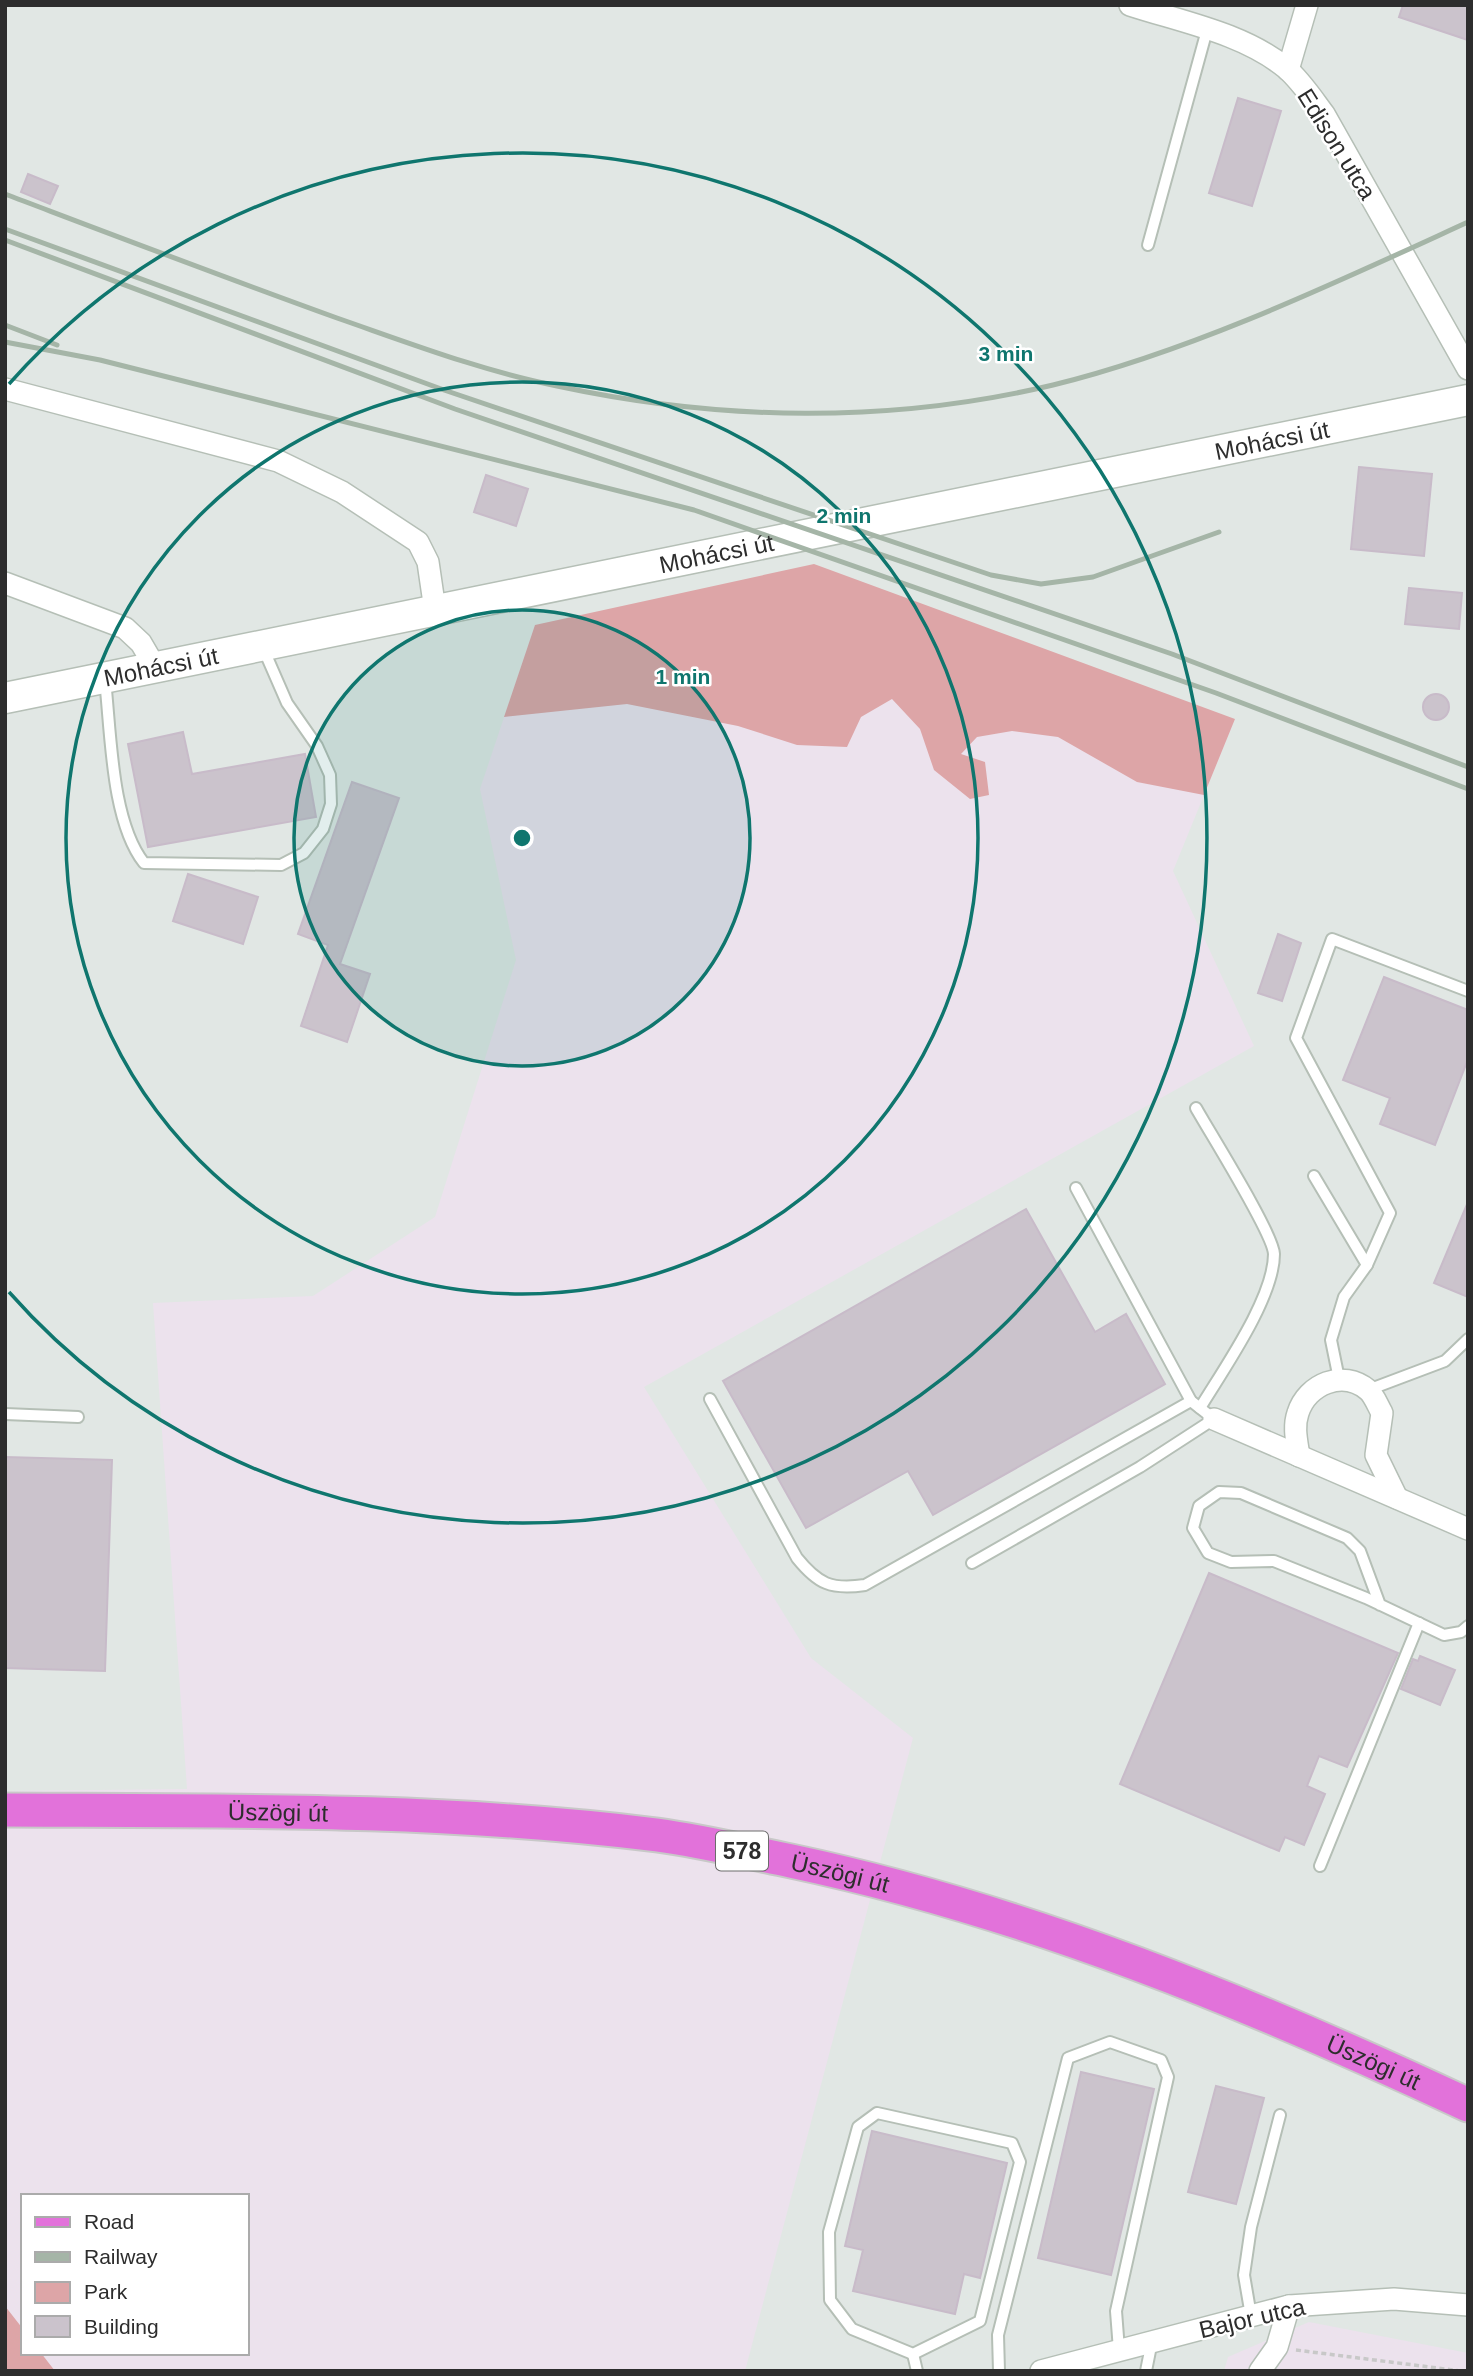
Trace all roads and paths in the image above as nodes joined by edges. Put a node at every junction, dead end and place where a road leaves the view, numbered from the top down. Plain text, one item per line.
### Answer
1 (1130, 5) edge
2 (1307, 5) edge
3 (1207, 30) junction
4 (1288, 70) junction
5 (1148, 245) dead end
6 (1468, 369) edge
7 (5, 389) edge
8 (1468, 400) edge
9 (5, 583) edge
10 (435, 610) junction
11 (261, 645) junction
12 (155, 667) junction
13 (104, 677) junction
14 (5, 698) edge
15 (1468, 991) edge
16 (1196, 1108) dead end
17 (1314, 1176) dead end
18 (1076, 1188) dead end
19 (1367, 1265) junction
20 (1468, 1339) edge
21 (1339, 1379) junction
22 (1368, 1390) junction
23 (710, 1399) dead end
24 (1202, 1409) junction
25 (5, 1414) edge
26 (78, 1417) dead end
27 (1299, 1456) junction
28 (1397, 1498) junction
29 (1468, 1529) edge
30 (972, 1563) dead end
31 (1380, 1605) junction
32 (1419, 1623) junction
33 (1468, 1626) edge
34 (5, 1810) edge
35 (1320, 1866) dead end
36 (1468, 2105) edge
37 (1280, 2115) dead end
38 (1468, 2305) edge
39 (1289, 2306) junction
40 (1251, 2316) junction
41 (1152, 2342) junction
42 (1277, 2347) junction
43 (1119, 2350) junction
44 (913, 2354) junction
45 (917, 2371) edge
46 (999, 2371) edge
47 (1041, 2371) edge
48 (1146, 2371) edge
49 (1260, 2371) edge
50 (1461, 2371) edge

1 - 3 street, Edison utca
2 - 4 street
3 - 4 street, Edison utca
3 - 5 lane
4 - 6 street, Edison utca
7 - 10 street
8 - 10 main road, Mohácsi út
9 - 12 street
10 - 11 main road, Mohácsi út
11 - 12 main road, Mohácsi út
11 - 13 lane
12 - 13 main road, Mohácsi út
13 - 14 main road, Mohácsi út
15 - 19 lane
16 - 24 lane
17 - 19 lane
18 - 24 lane
19 - 21 lane
20 - 22 lane
21 - 22 street
21 - 27 street
22 - 28 street
23 - 24 lane
24 - 27 street
24 - 30 lane
25 - 26 lane
27 - 28 street
28 - 29 street
31 - 31 lane
31 - 32 lane
32 - 33 lane
32 - 35 lane
34 - 36 main road, Üszögi út / 578
37 - 40 lane
38 - 39 street, Bajor utca
39 - 40 street, Bajor utca
39 - 42 street
40 - 41 street, Bajor utca
41 - 43 street, Bajor utca
41 - 48 lane
42 - 49 street
42 - 50 path
43 - 46 lane
43 - 47 street, Bajor utca
44 - 44 lane
44 - 45 lane

